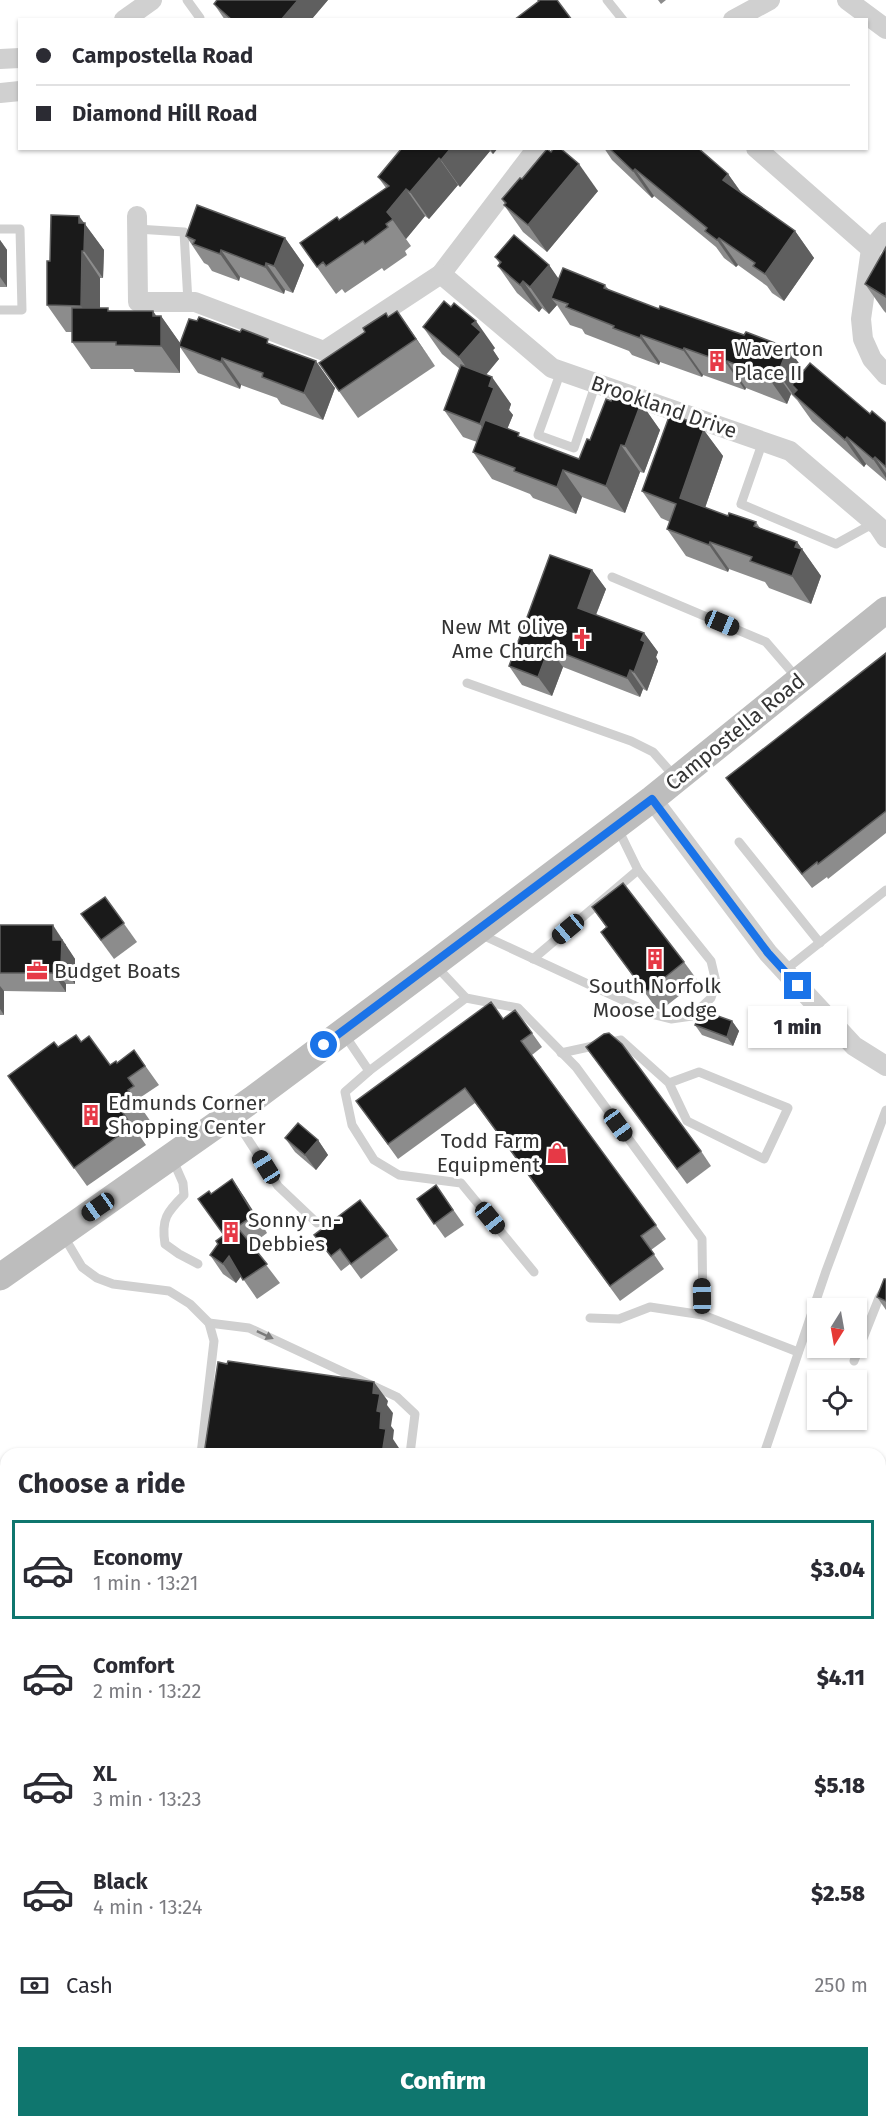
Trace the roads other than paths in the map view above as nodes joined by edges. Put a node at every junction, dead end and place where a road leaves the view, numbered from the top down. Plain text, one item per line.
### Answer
1 (152, 0) edge
2 (157, 0) edge
3 (188, 0) edge
4 (607, 0) edge
5 (770, 0) edge
6 (848, 0) edge
7 (127, 18) edge
8 (145, 18) edge
9 (201, 18) edge
10 (621, 18) edge
11 (737, 18) edge
12 (886, 29) edge
13 (18, 58) edge
14 (0, 59) edge
15 (18, 91) edge
16 (0, 93) edge
17 (535, 150) edge
18 (758, 150) edge
19 (137, 223) joint
20 (0, 229) edge
21 (886, 232) edge
22 (871, 249) junction
23 (441, 274) junction
24 (188, 302) junction
25 (0, 310) edge
26 (561, 371) junction
27 (886, 375) edge
28 (596, 383) junction
29 (764, 441) junction
30 (880, 530) edge
31 (612, 577) dead end
32 (886, 610) edge
33 (799, 680) junction
34 (467, 683) dead end
35 (676, 779) junction
36 (652, 799) junction
37 (617, 825) junction
38 (739, 842) dead end
39 (638, 870) junction
40 (886, 890) edge
41 (475, 932) junction
42 (819, 943) junction
43 (533, 959) junction
44 (434, 964) junction
45 (784, 971) junction
46 (466, 998) junction
47 (342, 1032) junction
48 (561, 1053) junction
49 (886, 1066) edge
50 (369, 1071) junction
51 (669, 1083) junction
52 (886, 1110) edge
53 (232, 1114) junction
54 (171, 1156) junction
55 (317, 1223) dead end
56 (62, 1233) junction
57 (198, 1264) dead end
58 (534, 1272) dead end
59 (0, 1277) edge
60 (886, 1287) edge
61 (703, 1315) junction
62 (590, 1318) dead end
63 (209, 1323) junction
64 (798, 1352) junction
65 (854, 1361) dead end
66 (202, 1448) edge
67 (411, 1448) edge
68 (766, 1448) edge

1 - 7 street
2 - 8 street
3 - 9 lane
4 - 10 lane
5 - 11 street
6 - 12 street
13 - 14 street
15 - 16 street
17 - 23 street
18 - 22 street
19 - 24 lane
19 - 24 street
20 - 25 lane
21 - 22 street
22 - 27 street
23 - 24 street
23 - 26 street, Brookland Drive
26 - 28 street, Brookland Drive
26 - 28 lane
28 - 29 street, Brookland Drive
29 - 30 street, Brookland Drive
29 - 30 lane
31 - 33 lane
32 - 33 main road, Campostella Road
33 - 35 main road, Campostella Road
34 - 35 lane
35 - 36 main road, Campostella Road
36 - 37 main road, Campostella Road
36 - 45 street
37 - 39 lane
37 - 41 main road, Campostella Road
38 - 42 lane
39 - 43 lane
39 - 43 lane
40 - 42 lane
41 - 43 lane
41 - 44 main road, Campostella Road
42 - 45 lane
44 - 46 lane
44 - 47 main road, Campostella Road
45 - 49 street
46 - 48 lane
46 - 50 lane
47 - 50 lane
47 - 53 main road, Campostella Road
48 - 51 lane
48 - 61 lane
50 - 58 lane
51 - 51 lane
52 - 64 lane
53 - 54 main road, Campostella Road
53 - 55 lane
54 - 56 main road, Campostella Road
54 - 57 lane
56 - 59 main road, Campostella Road
56 - 63 lane
60 - 65 lane
61 - 62 lane
61 - 64 lane
63 - 66 lane
63 -> 67 lane
64 - 68 lane

